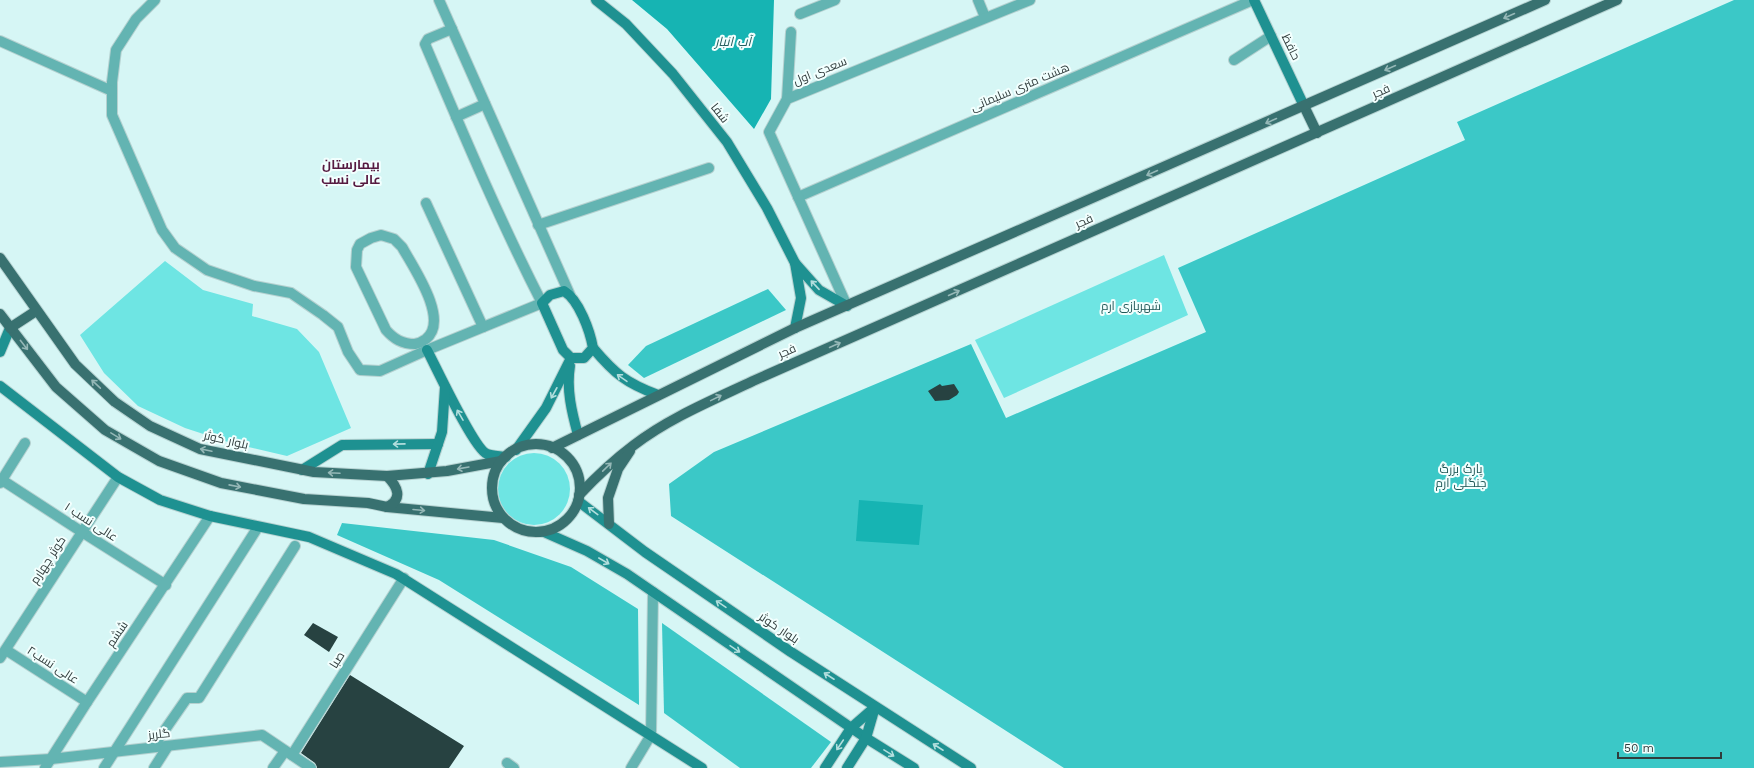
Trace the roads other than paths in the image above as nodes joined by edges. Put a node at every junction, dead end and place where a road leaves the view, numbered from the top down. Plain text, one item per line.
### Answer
1 (156, 0) edge
2 (439, 0) edge
3 (596, 0) edge
4 (835, 0) edge
5 (978, 0) edge
6 (1030, 0) edge
7 (1253, 0) edge
8 (1545, 0) edge
9 (1617, 0) edge
10 (800, 14) dead end
11 (985, 17) junction
12 (452, 29) junction
13 (791, 32) dead end
14 (1271, 36) junction
15 (0, 41) edge
16 (1234, 60) dead end
17 (112, 91) junction
18 (787, 99) junction
19 (485, 104) junction
20 (1304, 106) junction
21 (456, 117) junction
22 (1317, 133) junction
23 (709, 168) dead end
24 (798, 197) junction
25 (426, 202) dead end
26 (538, 225) junction
27 (0, 258) edge
28 (795, 263) junction
29 (570, 295) junction
30 (542, 303) junction
31 (847, 306) junction
32 (36, 311) junction
33 (0, 314) edge
34 (483, 327) junction
35 (10, 328) junction
36 (795, 328) junction
37 (429, 336) junction
38 (404, 344) junction
39 (594, 348) junction
40 (427, 350) junction
41 (0, 352) edge
42 (571, 358) junction
43 (445, 385) junction
44 (0, 386) edge
45 (658, 394) junction
46 (578, 435) junction
47 (25, 443) dead end
48 (438, 444) junction
49 (634, 444) junction
50 (552, 448) junction
51 (516, 450) junction
52 (504, 459) junction
53 (302, 470) junction
54 (428, 474) junction
55 (387, 476) junction
56 (118, 477) junction
57 (1, 481) edge
58 (579, 498) junction
59 (387, 507) junction
60 (210, 516) junction
61 (503, 518) junction
62 (609, 524) junction
63 (258, 527) junction
64 (82, 532) junction
65 (544, 532) junction
66 (295, 546) dead end
67 (404, 578) junction
68 (166, 584) junction
69 (652, 592) junction
70 (3, 654) edge
71 (87, 702) junction
72 (875, 706) junction
73 (851, 728) junction
74 (651, 735) junction
75 (866, 738) junction
76 (168, 746) junction
77 (153, 748) junction
78 (114, 752) junction
79 (289, 753) junction
80 (51, 759) junction
81 (0, 762) edge
82 (699, 767) edge
83 (45, 768) edge
84 (104, 768) edge
85 (154, 768) edge
86 (273, 768) edge
87 (312, 768) edge
88 (631, 768) edge
89 (824, 768) edge
90 (847, 768) edge
91 (914, 768) edge
92 (970, 768) edge

1 - 17 street
2 - 12 street
3 - 28 street, شفا
4 - 10 street
5 - 11 street
6 - 11 street, سعدی اول
7 - 14 street, حافظ
7 - 24 street, هشت متری سلیمانی
8 -> 20 main road, فجر
9 - 22 main road, فجر
11 - 18 street, سعدی اول
12 - 19 street
12 - 21 street
13 - 18 street
14 - 16 street
14 - 20 street, حافظ
15 - 17 street
17 - 40 street
18 - 24 street, سعدی اول
19 - 21 street
19 - 26 street
20 - 22 main road
20 -> 31 main road, فجر
21 - 30 street
49 -> 22 main road, فجر
23 - 26 street
24 - 31 street, سعدی اول
25 - 34 street
26 - 29 street
27 - 32 main road, بلوار کوثر
31 -> 28 street
28 - 36 street
29 - 30 street
29 - 39 street
30 - 34 street
30 - 42 street
31 - 36 main road, فجر
32 - 35 main road
53 -> 32 main road, بلوار کوثر
33 - 35 main road
34 - 40 street
35 - 41 street
35 -> 59 main road
36 - 45 main road, فجر
37 - 38 street
37 - 38 street
37 - 40 street
38 - 40 street
39 - 42 street
45 -> 39 street
40 - 43 street
42 - 46 street
42 -> 51 street
43 - 48 street
52 -> 43 street
44 - 56 street
45 - 46 main road, فجر
46 - 50 main road, فجر
47 - 57 street
48 -> 53 street
48 - 54 street
58 -> 49 main road, فجر
49 - 62 main road
50 - 51 main road
50 - 58 main road
51 - 52 main road
52 -> 54 main road, بلوار کوثر
52 - 61 main road
55 -> 53 main road, بلوار کوثر
54 - 55 main road, بلوار کوثر
55 - 59 main road
56 - 60 street
56 - 64 street, کوثر چهارم
57 - 64 street, عالی نسب ۱
62 -> 58 street, بلوار کوثر
58 - 65 main road
59 -> 61 main road
60 - 63 street
60 - 68 street, ششم
61 - 65 main road
72 -> 62 street, بلوار کوثر
63 - 67 street
63 - 78 street
64 - 68 street, عالی نسب ۱
64 - 70 street, کوثر چهارم
65 -> 69 street
66 - 77 street
67 - 74 street
67 - 79 street, صبا
68 - 71 street, ششم
69 -> 73 street
69 - 74 street
70 - 71 street, عالی نسب۲
71 - 80 street, ششم
72 - 73 street
72 - 75 street
92 -> 72 street, بلوار کوثر
73 - 75 street
73 -> 89 street
74 - 82 street
74 - 88 street
75 - 90 street
75 -> 91 street
76 - 77 street, گلریز
76 - 79 street, گلریز
76 - 85 street
77 - 78 street, گلریز
78 - 80 street, گلریز
78 - 84 street
79 - 86 street, صبا
79 - 87 street, گلریز
80 - 81 street, گلریز
80 - 83 street, ششم

